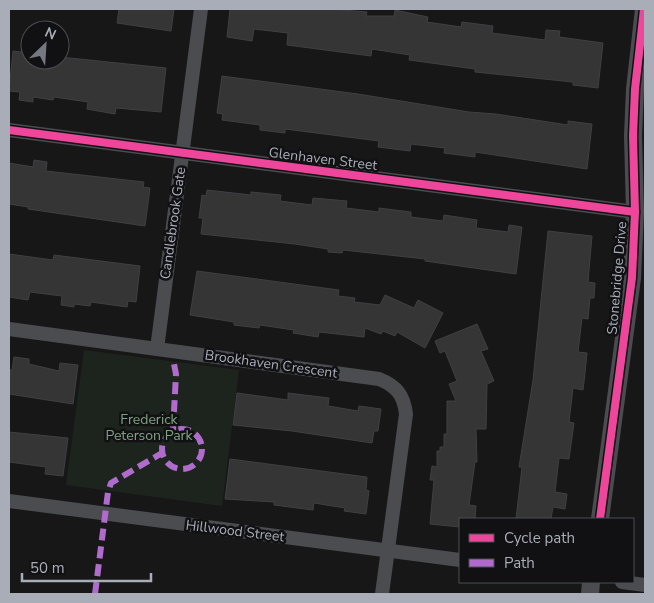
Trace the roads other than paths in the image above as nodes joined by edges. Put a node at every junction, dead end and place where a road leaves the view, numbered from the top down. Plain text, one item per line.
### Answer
1 (201, 9) edge
2 (639, 9) edge
3 (644, 9) edge
4 (9, 130) edge
5 (182, 154) junction
6 (635, 212) junction
7 (9, 329) edge
8 (157, 349) junction
9 (9, 501) edge
10 (600, 518) edge
11 (388, 551) junction
12 (459, 560) edge
13 (630, 583) edge
14 (645, 585) edge
15 (382, 594) edge

1 - 5 street, Candlebrook Gate
2 - 3 street
3 - 6 street, Stonebridge Drive
4 - 5 street, Glenhaven Street
5 - 6 street, Glenhaven Street
5 - 8 street, Candlebrook Gate
6 - 10 street, Stonebridge Drive
7 - 8 street, Brookhaven Crescent
8 - 11 street, Brookhaven Crescent
9 - 11 street, Hillwood Street
11 - 12 street, Hillwood Street
11 - 15 street, Brookhaven Crescent
13 - 14 street

